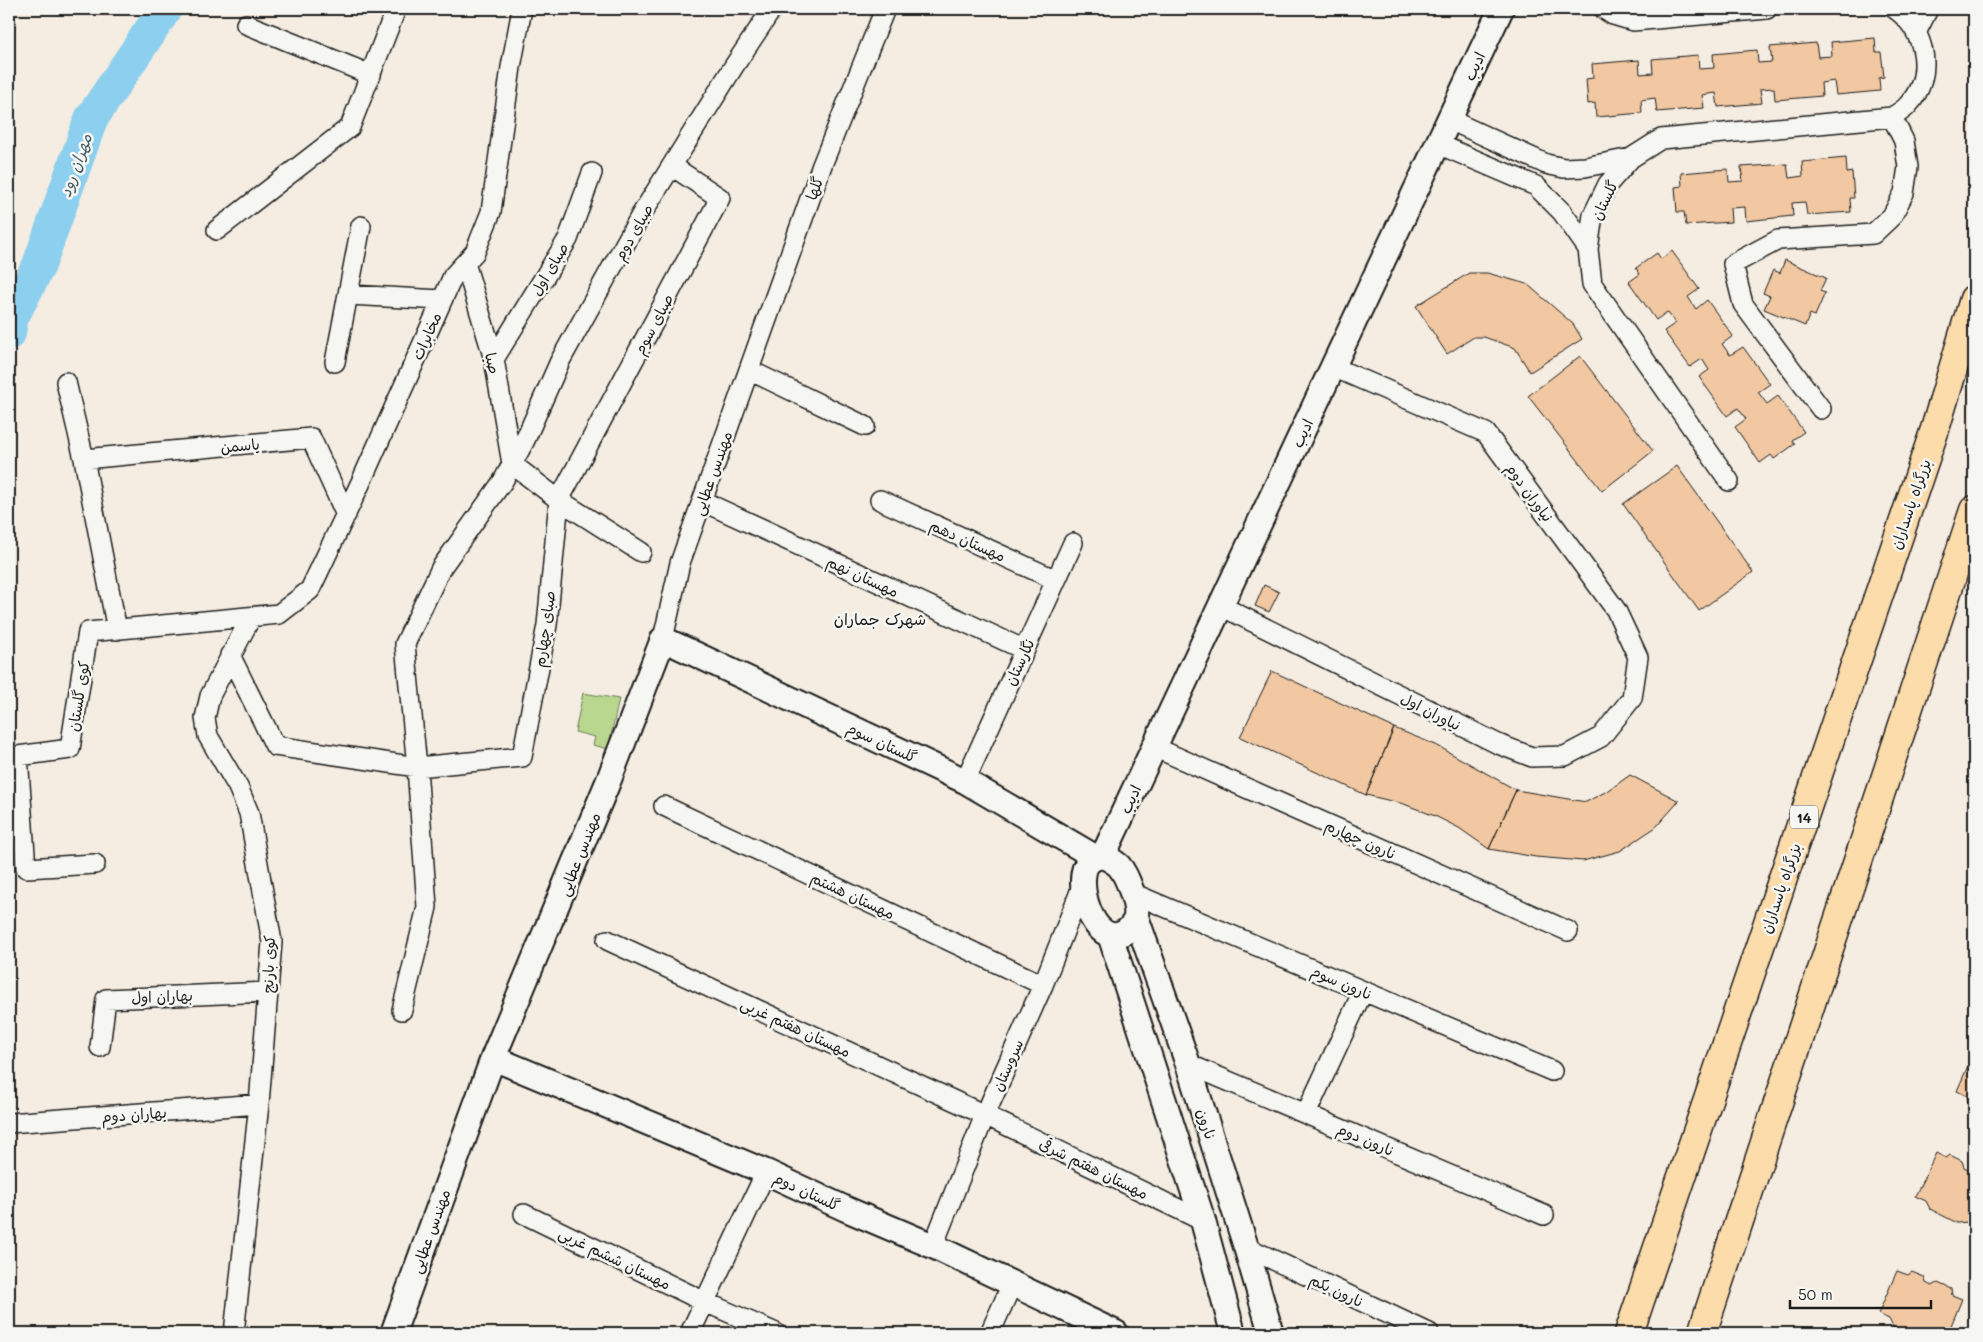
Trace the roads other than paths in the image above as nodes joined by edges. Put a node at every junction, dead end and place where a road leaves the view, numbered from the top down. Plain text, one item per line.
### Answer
1 (396, 9) edge
2 (522, 9) edge
3 (769, 9) edge
4 (884, 9) edge
5 (1500, 9) edge
6 (1604, 9) edge
7 (1767, 9) edge
8 (1895, 9) edge
9 (1928, 9) edge
10 (246, 24) dead end
11 (1917, 31) junction
12 (371, 75) junction
13 (1892, 118) junction
14 (1450, 120) junction
15 (1438, 144) junction
16 (1631, 158) junction
17 (672, 166) junction
18 (592, 173) dead end
19 (361, 226) dead end
20 (217, 230) dead end
21 (1588, 250) junction
22 (465, 263) junction
23 (349, 295) junction
24 (1974, 299) edge
25 (442, 300) junction
26 (494, 359) junction
27 (335, 362) dead end
28 (1333, 367) junction
29 (749, 370) junction
30 (66, 382) dead end
31 (1821, 409) dead end
32 (865, 426) dead end
33 (84, 459) junction
34 (512, 464) junction
35 (1729, 481) dead end
36 (559, 500) junction
37 (880, 500) dead end
38 (702, 501) junction
39 (1974, 510) edge
40 (346, 515) junction
41 (1073, 543) dead end
42 (641, 552) dead end
43 (1056, 580) junction
44 (1221, 606) junction
45 (251, 616) junction
46 (117, 630) junction
47 (664, 639) junction
48 (1024, 650) junction
49 (230, 655) junction
50 (1632, 698) joint
51 (1154, 747) junction
52 (417, 766) junction
53 (964, 781) junction
54 (664, 806) dead end
55 (1099, 857) junction
56 (95, 864) dead end
57 (1083, 884) junction
58 (1132, 893) junction
59 (1136, 917) junction
60 (1568, 931) dead end
61 (1110, 936) junction
62 (607, 940) dead end
63 (1043, 985) junction
64 (1363, 991) junction
65 (268, 992) junction
66 (402, 1010) dead end
67 (100, 1047) dead end
68 (493, 1058) junction
69 (1188, 1064) junction
70 (1552, 1071) dead end
71 (259, 1104) junction
72 (1306, 1114) junction
73 (985, 1115) junction
74 (9, 1123) edge
75 (766, 1172) junction
76 (524, 1214) dead end
77 (1544, 1215) dead end
78 (1203, 1221) junction
79 (933, 1246) junction
80 (1246, 1246) junction
81 (1012, 1284) junction
82 (705, 1302) junction
83 (234, 1333) edge
84 (393, 1333) edge
85 (690, 1333) edge
86 (776, 1333) edge
87 (990, 1333) edge
88 (1116, 1333) edge
89 (1233, 1333) edge
90 (1271, 1333) edge
91 (1428, 1333) edge
92 (1629, 1333) edge
93 (1702, 1333) edge

1 - 12 street
2 - 22 street, مخابرات
3 - 17 street, صبای دوم
4 - 29 street, گلها
5 - 14 street, ادیب
6 - 7 street
8 - 11 street
9 - 11 street
10 - 12 street
11 - 13 street
12 - 20 street
13 - 16 street, گلستان
13 - 31 street
14 - 15 street, ادیب
14 - 16 street
15 - 21 street
15 - 28 street, ادیب
16 - 21 street, گلستان
17 - 34 street, صبای دوم
17 - 36 street, صبای سوم
18 - 26 street, صبای اول
19 - 23 street
21 - 35 street, گلستان
22 - 25 street, مخابرات
22 - 26 street, صبا
23 - 25 street
23 - 27 street
24 - 92 highway, بزرگراه پاسداران / 14
25 - 40 street, مخابرات
26 - 34 street, صبا
28 - 44 street, ادیب
28 - 50 street, نیاوران دوم
29 - 32 street
29 - 38 street, مهندس عطایی
30 - 33 street
33 - 40 street, یاسمن
33 - 46 street
34 - 36 street
34 - 52 street, صبای دوم
36 - 42 street
36 - 52 street, صبای چهارم
37 - 43 street, مهستان دهم
38 - 47 street, مهندس عطایی
38 - 48 street, مهستان نهم
39 - 93 highway
40 - 45 street, مخابرات
41 - 43 street, نگارستان
43 - 48 street, نگارستان
44 - 50 street, نیاوران اول
44 - 51 street, ادیب
45 - 46 street, کوی گلستان
45 - 49 street, کوی بارنج
46 - 56 street, کوی گلستان
47 - 53 street, گلستان سوم
47 - 68 street, مهندس عطایی
48 - 53 street, نگارستان
49 - 52 street
49 - 65 street, کوی بارنج
51 - 55 street, ادیب
51 - 60 street, نارون چهارم
52 - 66 street, صبای دوم
53 - 55 street, گلستان سوم
54 - 63 street, مهستان هشتم
55 - 57 street
55 - 58 street
57 - 61 street
57 - 63 street, سروستان
58 - 59 street
58 - 64 street, نارون سوم
59 - 61 street
59 - 69 street, نارون
61 - 78 street
62 - 73 street, مهستان هفتم غربی
63 - 73 street, سروستان
64 - 70 street, نارون سوم
64 - 72 street
65 - 67 street, بهاران اول
65 - 71 street, کوی بارنج
68 - 75 street, گلستان دوم
68 - 84 street, مهندس عطایی
69 - 72 street, نارون دوم
69 - 80 street, نارون
71 - 74 street, بهاران دوم
71 - 83 street, کوی بارنج
72 - 77 street, نارون دوم
73 - 78 street, مهستان هفتم شرقی
73 - 79 street, سروستان
75 - 79 street, گلستان دوم
75 - 82 street
76 - 82 street, مهستان ششم غربی
78 - 89 street
79 - 81 street, گلستان دوم
80 - 90 street, نارون
80 - 91 street, نارون یکم
81 - 87 street
81 - 88 street, گلستان دوم
82 - 85 street
82 - 86 street, مهستان ششم غربی

